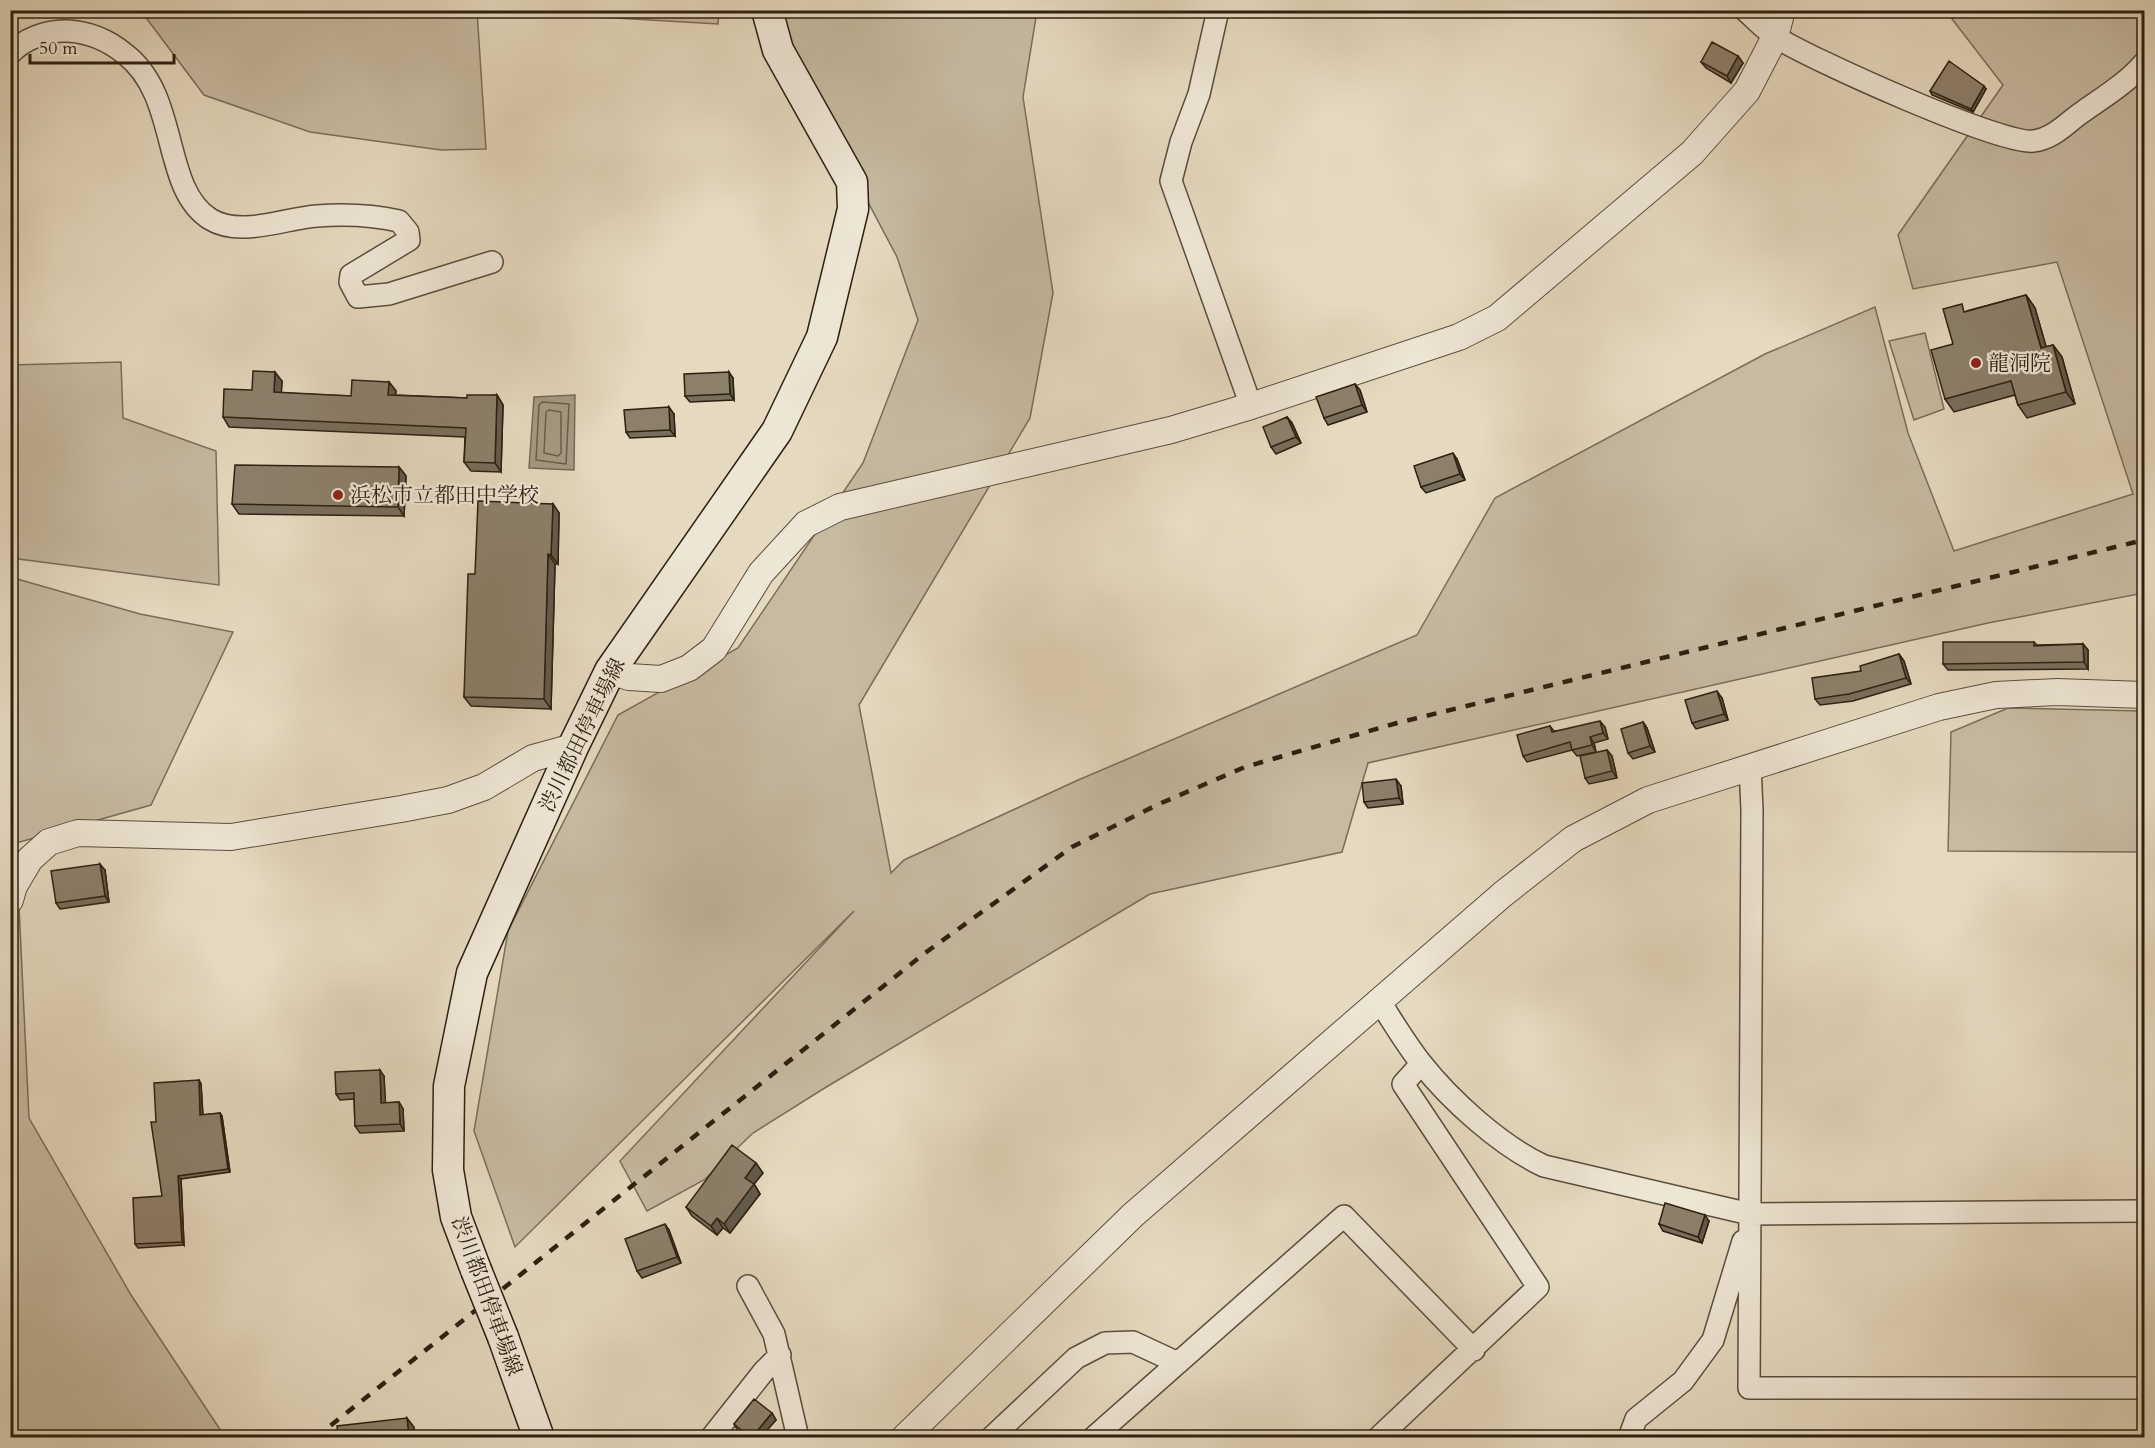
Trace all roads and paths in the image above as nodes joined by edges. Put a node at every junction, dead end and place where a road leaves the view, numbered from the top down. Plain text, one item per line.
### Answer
1 (767, 10) edge
2 (1218, 10) edge
3 (1744, 10) edge
4 (1782, 10) edge
5 (1775, 37) junction
6 (10, 54) edge
7 (2145, 63) edge
8 (492, 262) dead end
9 (1251, 406) junction
10 (610, 671) junction
11 (2145, 695) edge
12 (573, 747) junction
13 (1750, 766) junction
14 (10, 900) edge
15 (1380, 1002) junction
16 (1421, 1064) junction
17 (2145, 1211) edge
18 (1750, 1214) junction
19 (748, 1286) dead end
20 (1474, 1350) junction
21 (780, 1355) junction
22 (1178, 1363) junction
23 (2145, 1388) edge
24 (539, 1437) edge
25 (711, 1437) edge
26 (798, 1437) edge
27 (904, 1437) edge
28 (991, 1437) edge
29 (1093, 1437) edge
30 (1378, 1437) edge
31 (1629, 1437) edge

1 - 10 main road, 渋川都田停車場線
2 - 9 street
3 - 5 street
4 - 5 street
5 - 7 street
5 - 9 street
6 - 8 street
9 - 10 street
10 - 12 main road, 渋川都田停車場線
11 - 13 street
12 - 14 street
12 - 24 main road, 渋川都田停車場線, bridge
13 - 15 street
13 - 18 street
15 - 16 street
15 - 27 street
16 - 18 street
16 - 20 street
17 - 18 street
18 - 23 street
18 - 31 street
19 - 21 street
20 - 22 street
20 - 30 street
21 - 25 street
21 - 26 street
22 - 28 street
22 - 29 street

